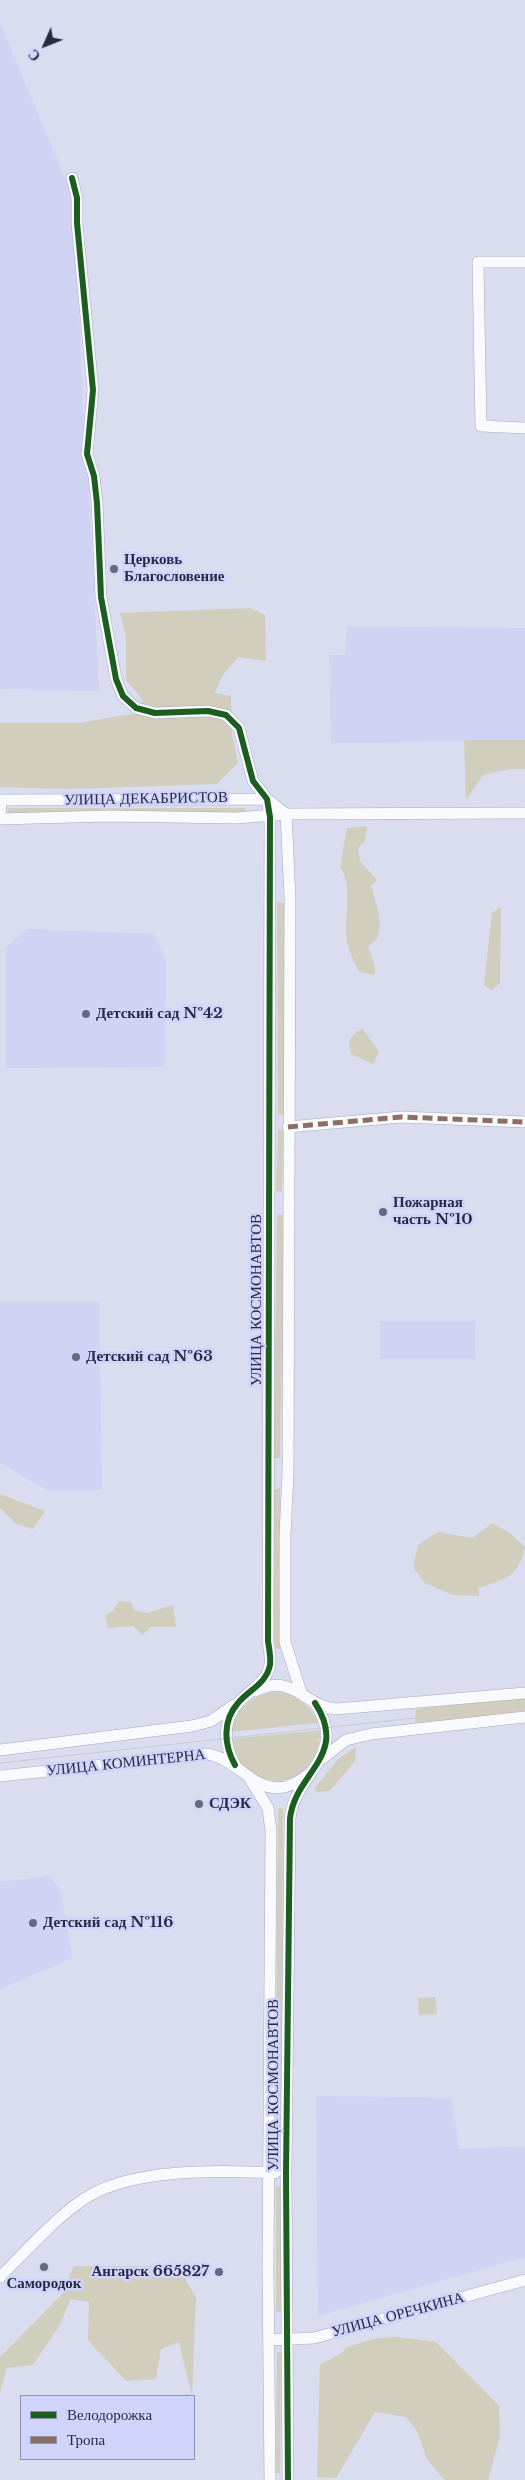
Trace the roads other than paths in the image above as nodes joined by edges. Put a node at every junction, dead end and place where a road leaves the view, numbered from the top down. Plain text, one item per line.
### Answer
1 (72, 178) dead end
2 (525, 262) edge
3 (525, 428) edge
4 (267, 799) junction
5 (0, 800) edge
6 (525, 813) edge
7 (286, 814) junction
8 (270, 817) junction
9 (0, 819) edge
10 (271, 898) junction
11 (290, 898) junction
12 (525, 1122) edge
13 (288, 1127) junction
14 (269, 1473) junction
15 (288, 1474) junction
16 (301, 1692) junction
17 (525, 1693) edge
18 (246, 1696) junction
19 (315, 1703) junction
20 (525, 1717) edge
21 (0, 1750) edge
22 (235, 1765) junction
23 (315, 1769) junction
24 (0, 1776) edge
25 (250, 1780) junction
26 (269, 2172) junction
27 (286, 2173) junction
28 (0, 2277) edge
29 (525, 2280) edge
30 (269, 2340) junction
31 (288, 2340) junction
32 (270, 2480) edge
33 (288, 2480) edge

1 - 4 street
2 - 3 street
4 - 5 street, УЛИЦА ДЕКАБРИСТОВ
4 - 7 street
4 - 8 street, УЛИЦА КОСМОНАВТОВ
5 - 9 street
6 - 7 street, УЛИЦА ДЕКАБРИСТОВ
7 - 8 street, УЛИЦА ДЕКАБРИСТОВ
7 - 11 street, УЛИЦА КОСМОНАВТОВ
8 - 9 street, УЛИЦА ДЕКАБРИСТОВ
8 - 10 street, УЛИЦА КОСМОНАВТОВ
10 - 11 street
10 - 14 street, УЛИЦА КОСМОНАВТОВ
11 - 13 street, УЛИЦА КОСМОНАВТОВ
12 - 13 street
13 - 15 street, УЛИЦА КОСМОНАВТОВ
14 - 15 street
14 - 18 street, УЛИЦА КОСМОНАВТОВ
15 - 16 street, УЛИЦА КОСМОНАВТОВ
16 - 18 street, УЛИЦА КОМИНТЕРНА
16 - 19 street, УЛИЦА КОМИНТЕРНА
17 - 19 street, УЛИЦА КОМИНТЕРНА
18 - 21 street, УЛИЦА КОМИНТЕРНА
18 - 22 street, УЛИЦА КОСМОНАВТОВ
19 - 23 street, УЛИЦА КОСМОНАВТОВ
20 - 23 street
22 - 24 street, УЛИЦА КОМИНТЕРНА
22 - 25 street, УЛИЦА КОМИНТЕРНА
23 - 25 street
23 - 27 street, УЛИЦА КОСМОНАВТОВ
25 - 26 street, УЛИЦА КОСМОНАВТОВ
26 - 27 street
26 - 28 street
26 - 30 street, УЛИЦА КОСМОНАВТОВ
27 - 31 street, УЛИЦА КОСМОНАВТОВ
29 - 31 street, УЛИЦА ОРЕЧКИНА
30 - 31 street, УЛИЦА ОРЕЧКИНА
30 - 32 street, УЛИЦА КОСМОНАВТОВ
31 - 33 street, УЛИЦА КОСМОНАВТОВ

